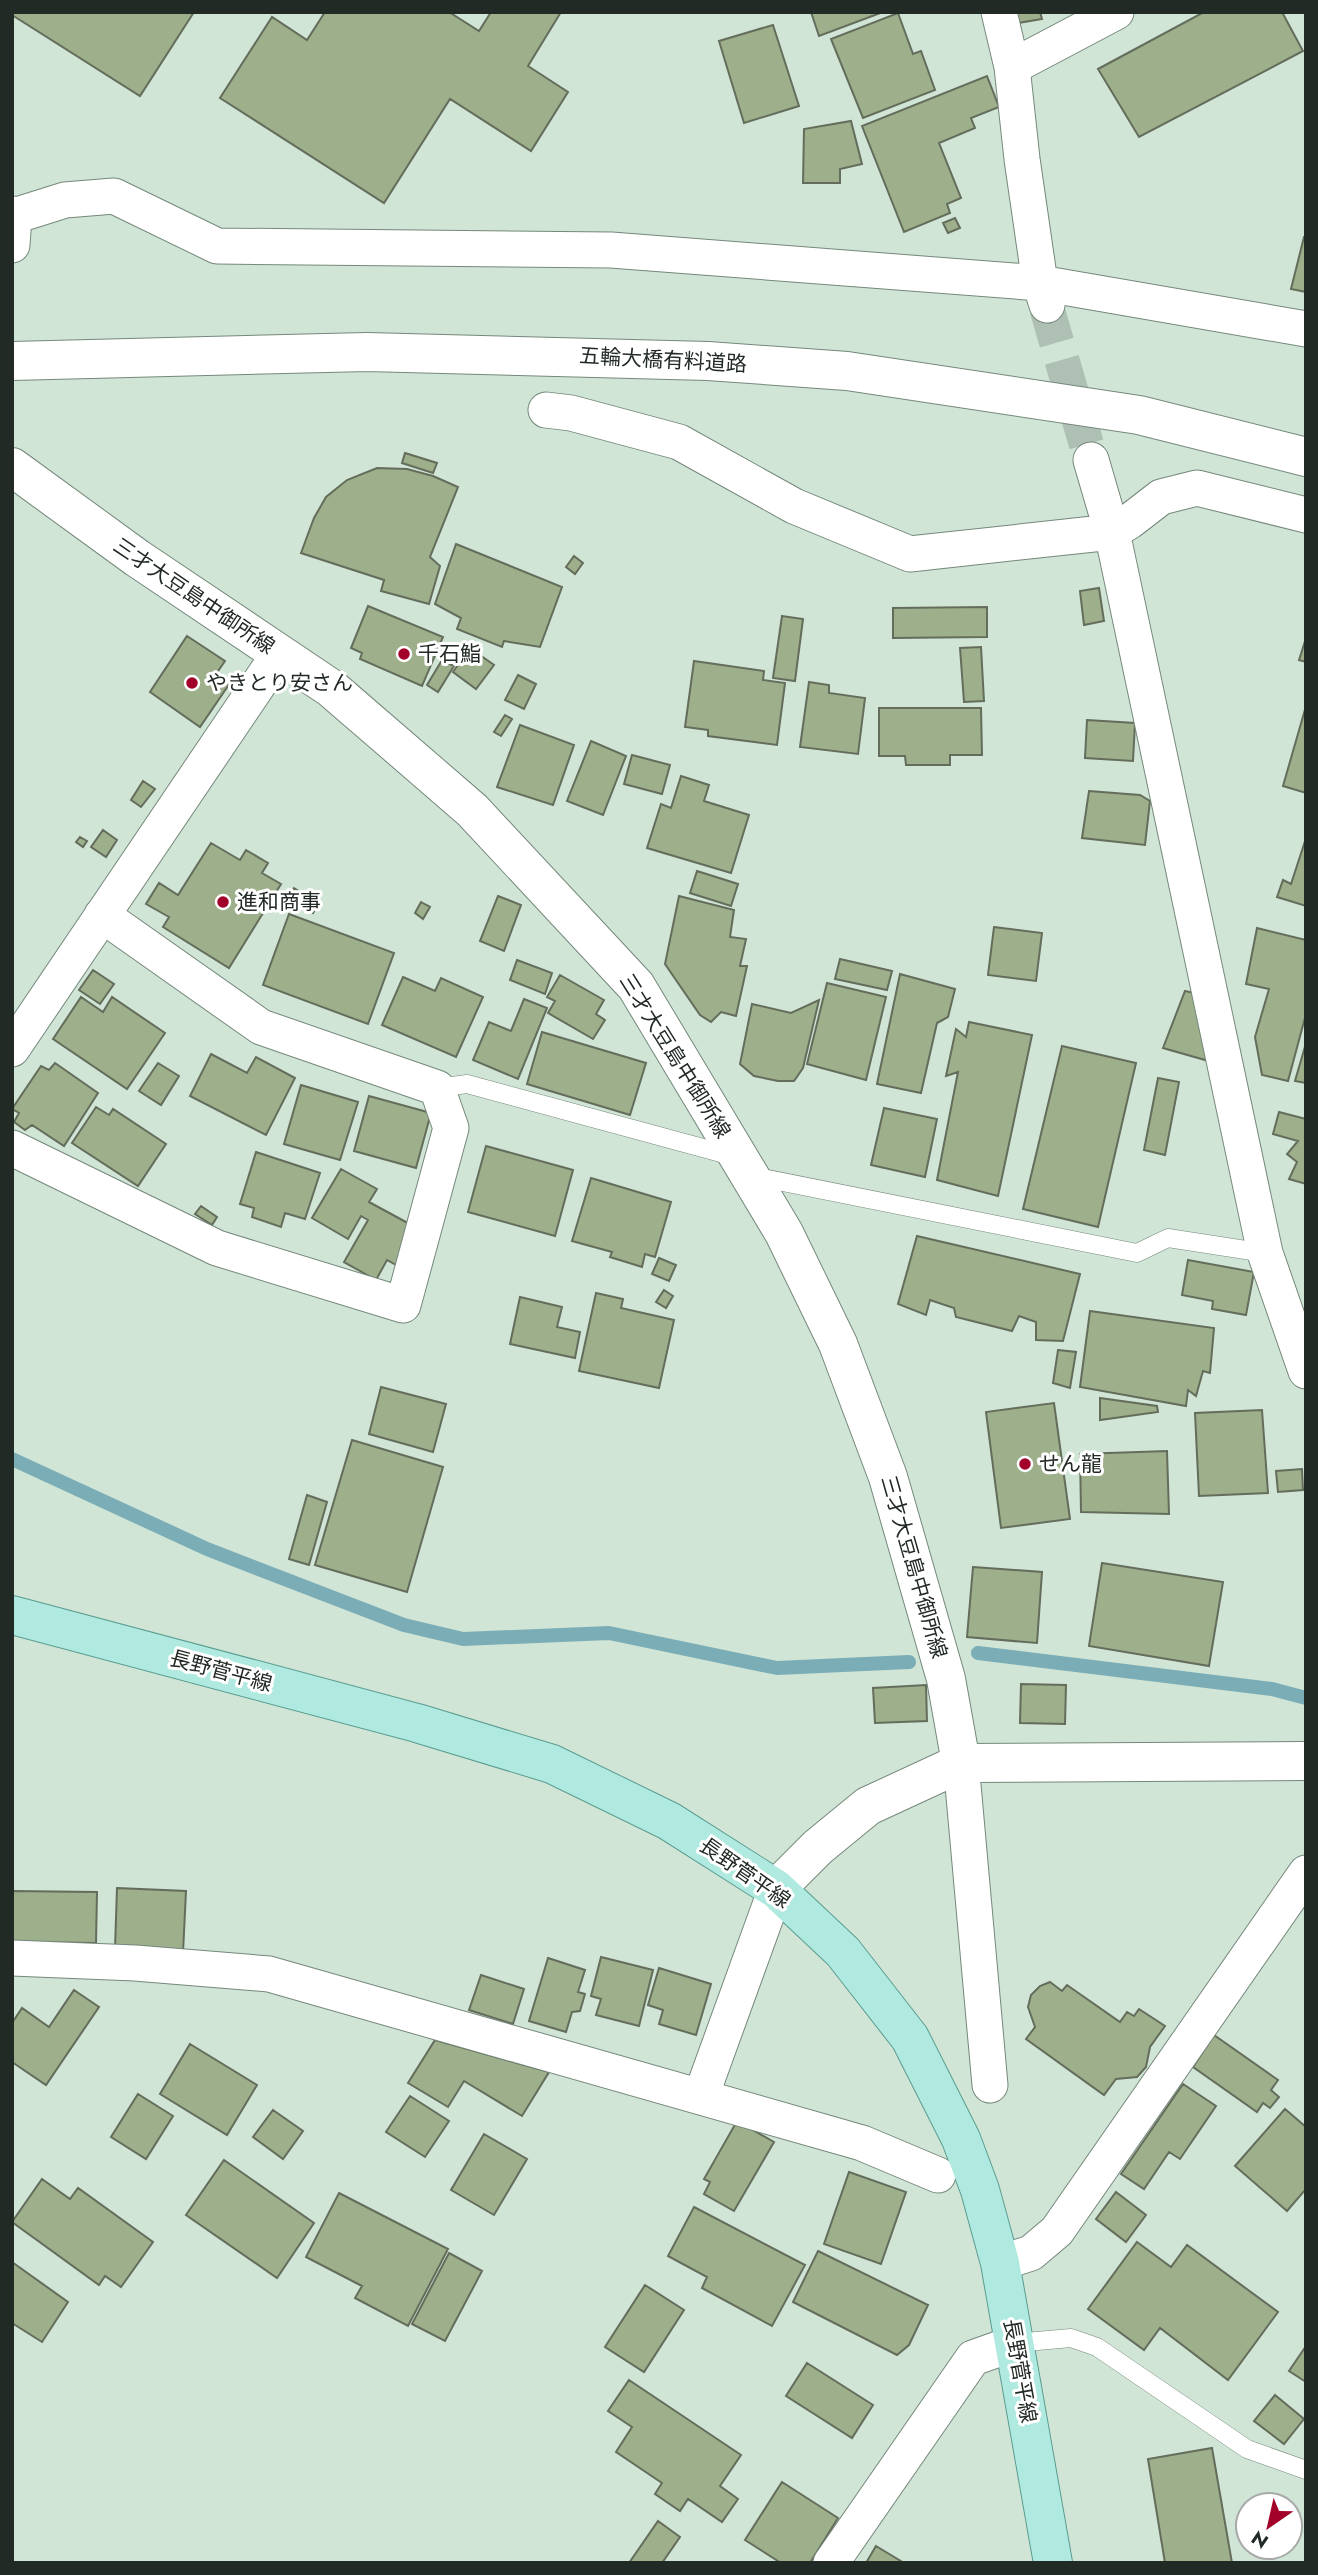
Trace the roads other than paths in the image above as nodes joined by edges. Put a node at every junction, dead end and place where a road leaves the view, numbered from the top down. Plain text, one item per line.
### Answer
1 (999, 12) edge
2 (1116, 12) edge
3 (1012, 67) junction
4 (13, 225) edge
5 (1044, 296) junction
6 (1306, 329) edge
7 (12, 361) edge
8 (545, 410) dead end
9 (1306, 457) edge
10 (1091, 460) tunnel mouth
11 (12, 467) edge
12 (1306, 514) edge
13 (1112, 532) junction
14 (279, 654) junction
15 (103, 915) junction
16 (12, 1049) edge
17 (437, 1088) junction
18 (12, 1147) edge
19 (744, 1167) junction
20 (1265, 1253) junction
21 (1306, 1371) edge
22 (12, 1615) edge
23 (1306, 1761) edge
24 (961, 1763) junction
25 (1306, 1872) edge
26 (776, 1889) junction
27 (12, 1958) edge
28 (990, 2085) dead end
29 (701, 2096) junction
30 (938, 2175) dead end
31 (1000, 2263) junction
32 (1015, 2343) junction
33 (1306, 2470) edge
34 (831, 2563) edge
35 (1053, 2563) edge

1 - 3 street
2 - 3 street
3 - 5 street
4 - 5 street
5 - 6 street
7 - 9 main road, 五輪大橋有料道路
8 - 13 street
10 - 13 street
11 - 14 main road, 三才大豆島中御所線
12 - 13 street
13 - 20 street
14 - 15 street
14 - 19 main road, 三才大豆島中御所線
15 - 16 street
15 - 17 street
17 - 18 street
17 - 19 lane
19 - 20 lane
19 - 24 main road, 三才大豆島中御所線
20 - 21 street
22 - 26 main road, 長野菅平線
23 - 24 main road
24 - 26 main road
24 - 28 street
25 - 31 street
26 - 29 street
26 - 31 main road, 長野菅平線
27 - 29 street
29 - 30 street
31 - 32 main road, 長野菅平線
32 - 33 lane
32 - 34 street
32 - 35 main road, 長野菅平線

